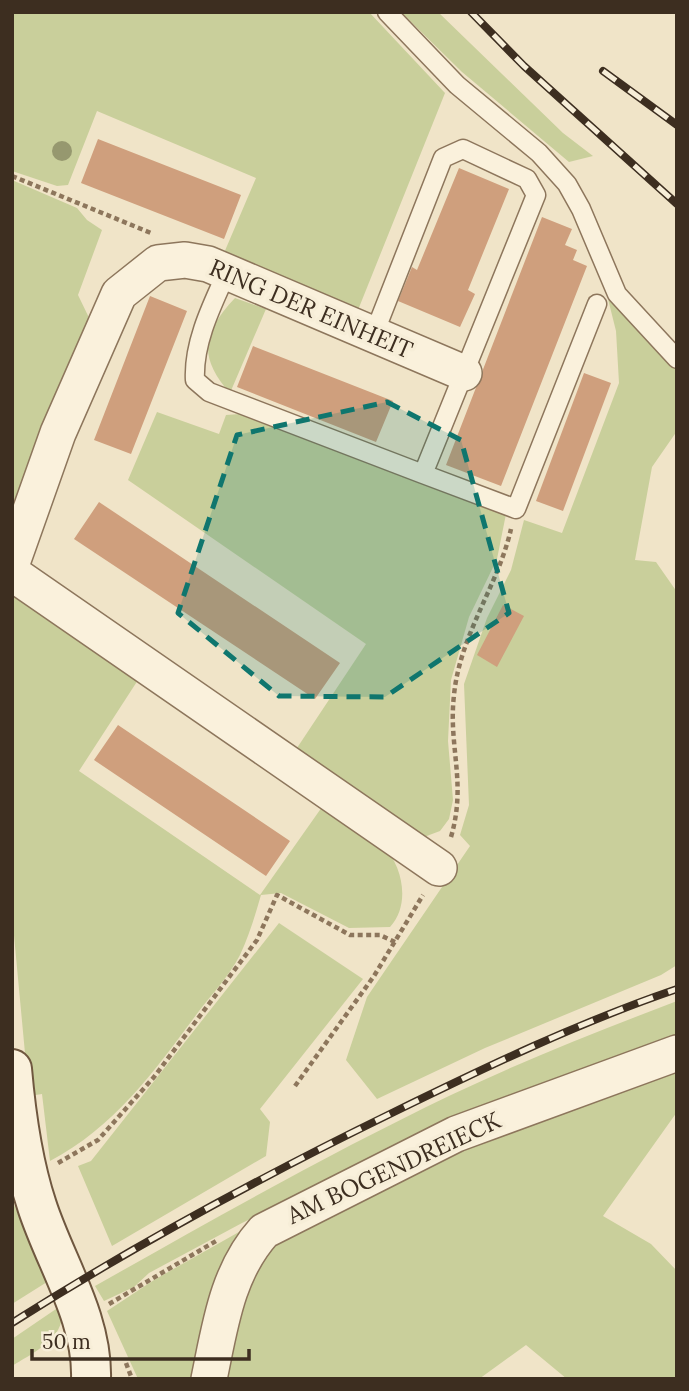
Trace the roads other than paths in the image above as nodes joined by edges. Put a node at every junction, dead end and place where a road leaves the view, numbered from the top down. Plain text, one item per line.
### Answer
1 (387, 12) edge
2 (226, 272) junction
3 (597, 303) dead end
4 (373, 334) junction
5 (677, 359) edge
6 (464, 373) junction
7 (423, 474) junction
8 (12, 563) edge
9 (12, 573) edge
10 (439, 868) road end
11 (677, 1053) edge
12 (12, 1069) edge
13 (91, 1379) edge
14 (209, 1379) edge

1 - 5 lane
2 - 4 street, RING DER EINHEIT
2 - 7 lane
2 - 8 street, RING DER EINHEIT
3 - 7 lane
4 - 6 street, RING DER EINHEIT
4 - 6 lane
6 - 7 lane
9 - 10 street
11 - 14 street, AM BOGENDREIECK
12 - 13 street

